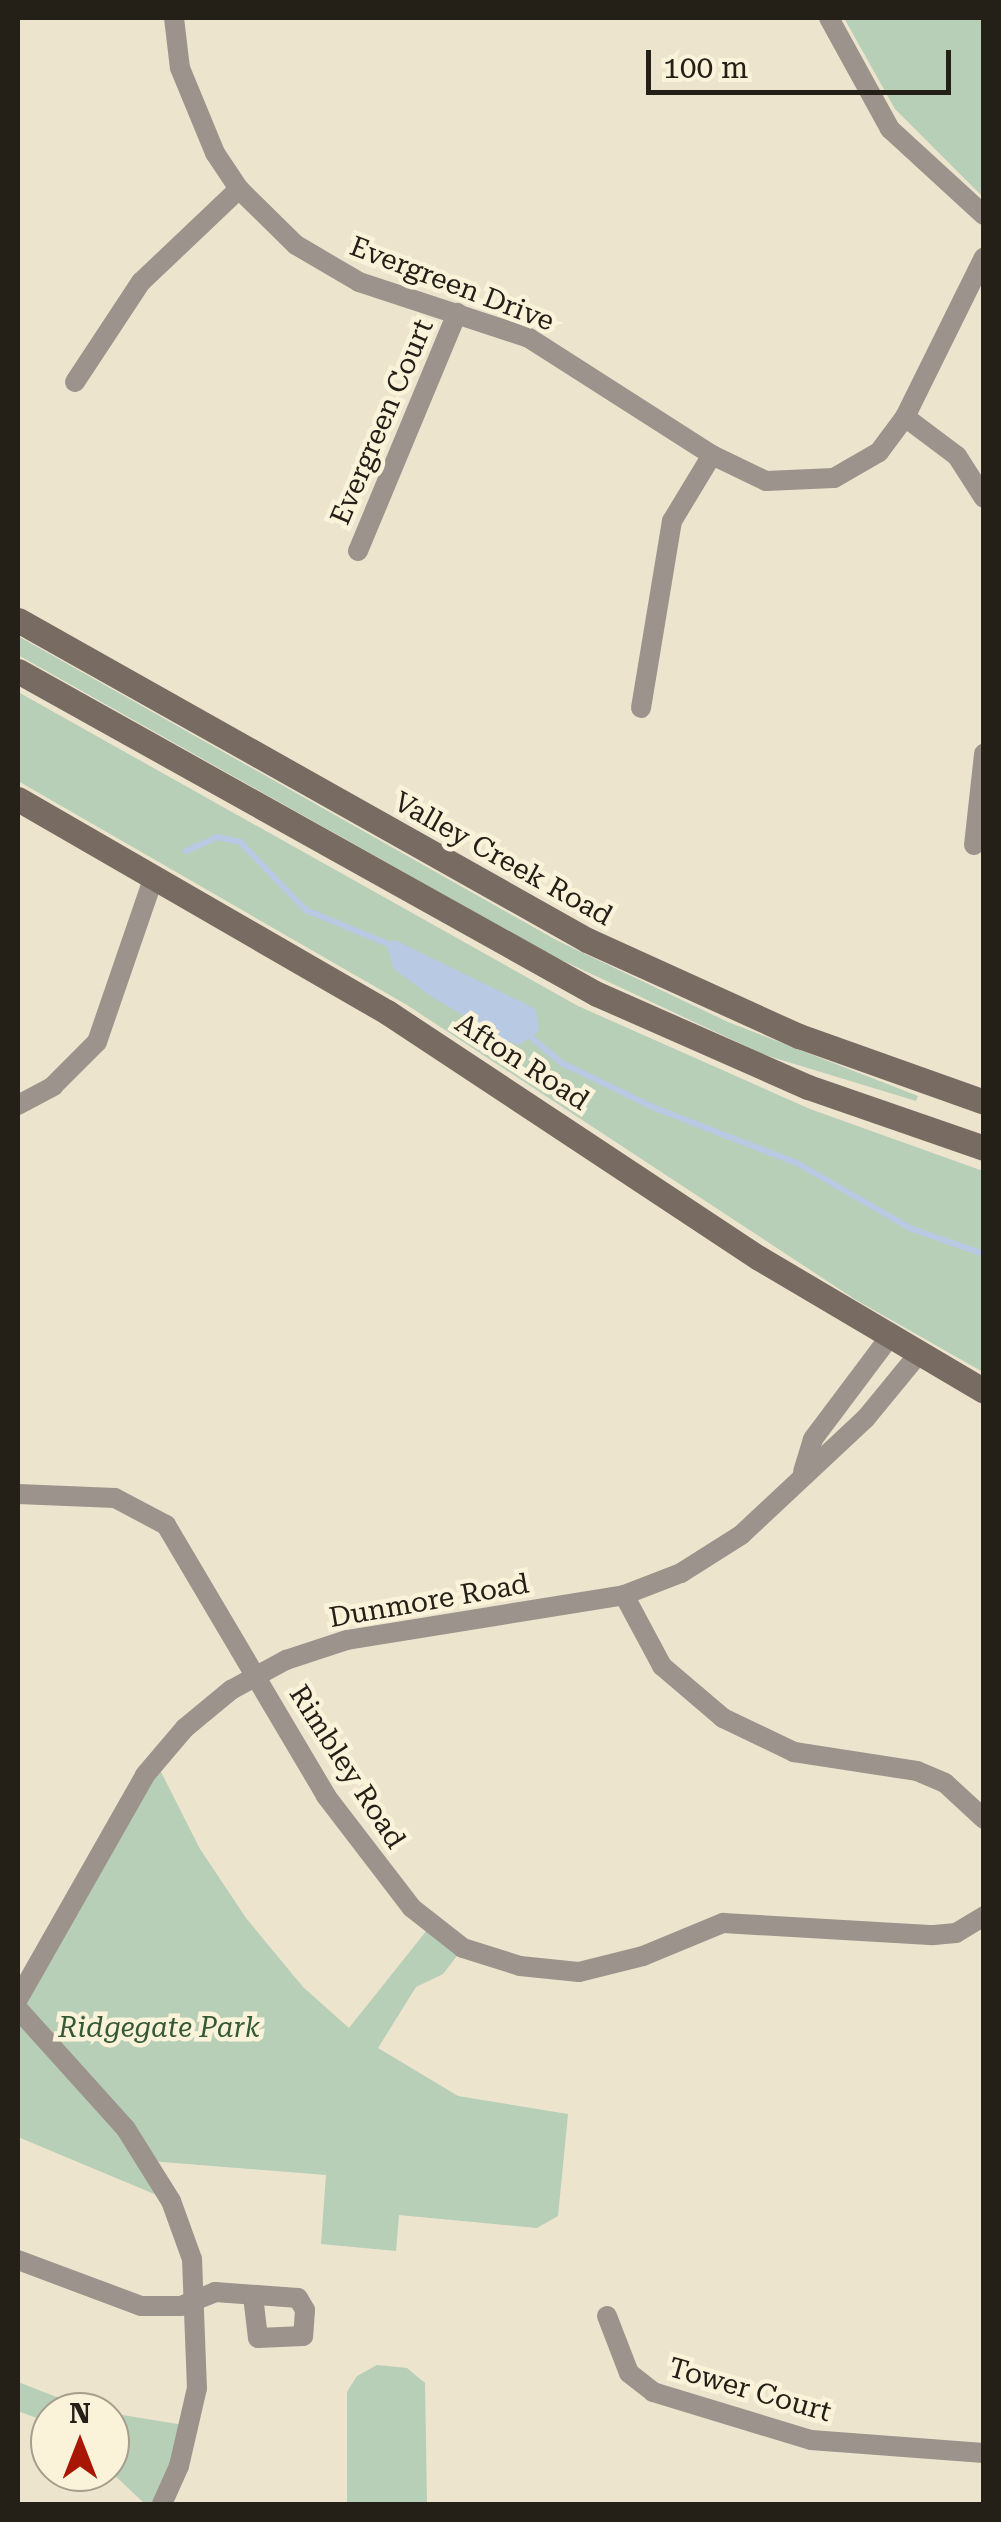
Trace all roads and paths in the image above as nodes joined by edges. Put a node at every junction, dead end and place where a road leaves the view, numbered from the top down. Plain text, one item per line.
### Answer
1 (174, 18) edge
2 (829, 18) edge
3 (238, 189) junction
4 (984, 215) edge
5 (984, 257) edge
6 (457, 314) junction
7 (75, 382) dead end
8 (905, 418) junction
9 (712, 455) junction
10 (984, 498) edge
11 (358, 551) dead end
12 (18, 620) edge
13 (18, 671) edge
14 (642, 708) dead end
15 (984, 754) edge
16 (18, 799) edge
17 (974, 844) dead end
18 (154, 876) junction
19 (984, 1102) edge
20 (18, 1105) edge
21 (984, 1148) edge
22 (888, 1339) junction
23 (917, 1356) junction
24 (984, 1391) edge
25 (804, 1472) junction
26 (18, 1494) edge
27 (624, 1596) junction
28 (256, 1676) junction
29 (984, 1819) edge
30 (984, 1916) edge
31 (18, 1999) edge
32 (18, 2009) edge
33 (18, 2260) edge
34 (253, 2296) dead end
35 (196, 2300) junction
36 (607, 2316) dead end
37 (984, 2453) edge
38 (162, 2504) edge

1 - 3 street, Evergreen Drive
2 - 4 street
3 - 6 street, Evergreen Drive
3 - 7 street
5 - 8 street, Evergreen Drive
6 - 9 street, Evergreen Drive
6 - 11 street, Evergreen Court
8 - 9 street, Evergreen Drive
8 - 10 street
9 - 14 street
12 - 19 main road, Valley Creek Road
13 - 21 main road
15 - 17 street
16 - 18 main road, Afton Road
18 - 20 street
18 - 22 main road, Afton Road
22 - 23 main road, Afton Road
22 - 25 street, Dunmore Road
23 - 24 main road, Afton Road
23 - 25 street, Dunmore Road
25 - 27 street, Dunmore Road
26 - 28 street, Rimbley Road
27 - 28 street, Dunmore Road
27 - 29 street
28 - 30 street, Rimbley Road
28 - 31 street, Dunmore Road
32 - 35 street
33 - 35 street
34 - 35 street
35 - 38 street
36 - 37 street, Tower Court

